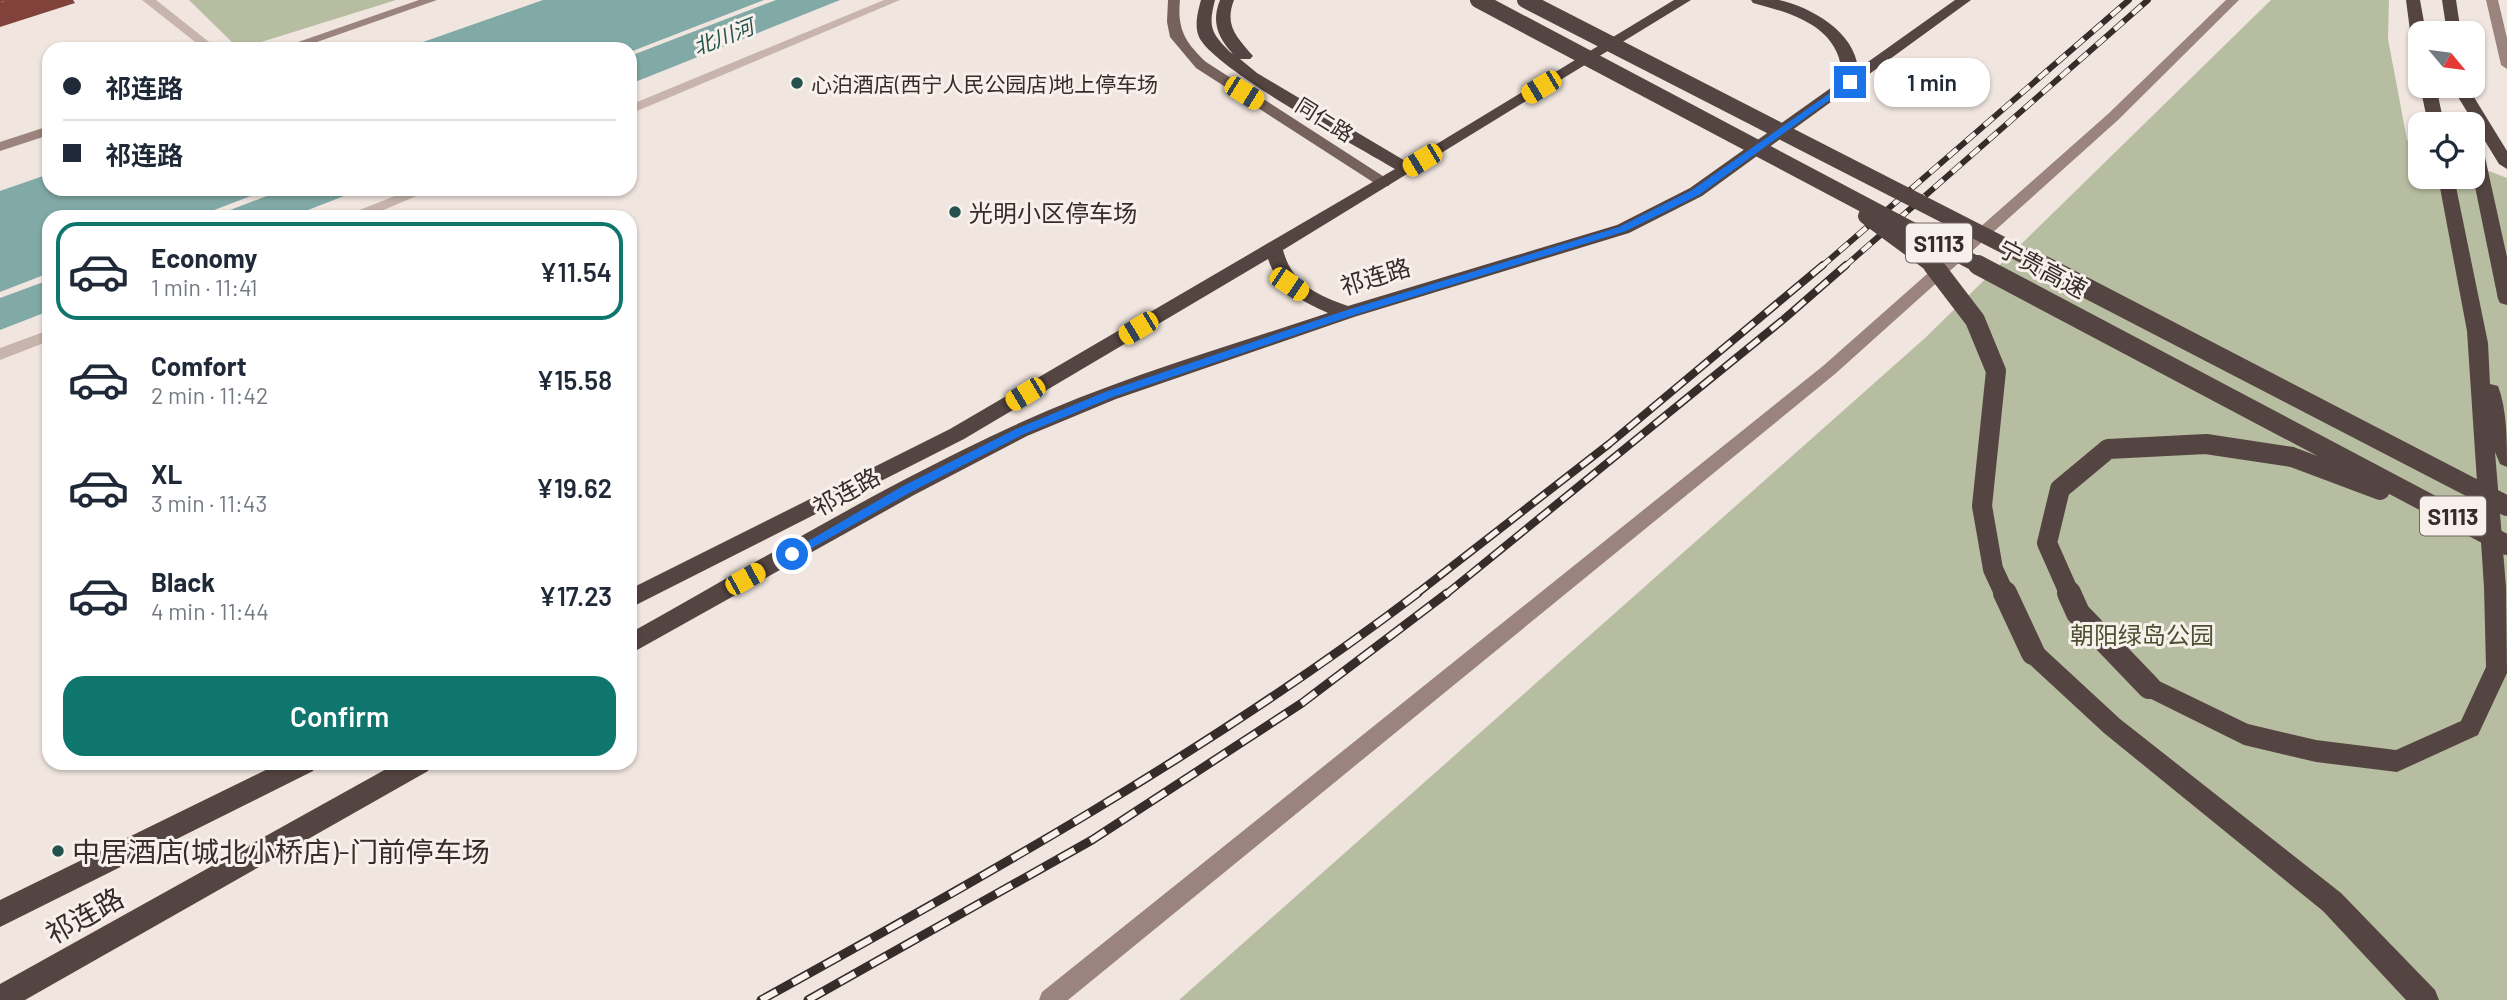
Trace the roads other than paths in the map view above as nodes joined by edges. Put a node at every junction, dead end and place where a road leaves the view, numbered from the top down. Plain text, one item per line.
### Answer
1 (148, 0) edge
2 (431, 0) edge
3 (894, 0) edge
4 (1174, 0) edge
5 (1208, 0) edge
6 (1227, 0) edge
7 (1478, 0) edge
8 (1525, 0) edge
9 (1684, 0) edge
10 (1758, 0) edge
11 (1964, 0) edge
12 (2233, 0) edge
13 (2413, 0) edge
14 (2449, 0) edge
15 (2492, 0) edge
16 (2416, 21) edge
17 (2452, 21) edge
18 (203, 42) edge
19 (305, 42) edge
20 (2507, 65) edge
21 (1850, 82) junction
22 (1644, 85) junction
23 (2467, 98) edge
24 (637, 107) edge
25 (42, 132) edge
26 (0, 147) edge
27 (1415, 164) junction
28 (2507, 164) edge
29 (1384, 183) junction
30 (2448, 189) edge
31 (2484, 189) edge
32 (408, 196) edge
33 (372, 210) edge
34 (1273, 248) junction
35 (2507, 299) edge
36 (1347, 313) junction
37 (2476, 332) junction
38 (42, 338) edge
39 (0, 354) edge
40 (2507, 459) edge
41 (2507, 506) edge
42 (2507, 545) edge
43 (637, 595) edge
44 (637, 640) edge
45 (290, 770) edge
46 (407, 770) edge
47 (0, 914) edge
48 (0, 999) edge
49 (1050, 1000) edge
50 (2425, 1000) edge

1 - 18 street
2 - 19 street
3 - 24 street
4 - 29 main road, 同仁路
5 - 27 highway
6 - 27 highway
7 - 22 highway, 宁贵高速 / S1113, bridge
8 - 41 highway, 宁贵高速 / S1113, bridge
9 - 27 highway, 祁连路
10 - 21 highway
11 - 21 highway, 祁连路
12 - 49 street
13 - 16 highway
14 - 17 highway
15 - 20 street
21 - 36 highway, 祁连路
22 - 42 highway, 宁贵高速 / S1113, bridge
22 - 50 highway, bridge
23 - 28 highway
25 - 26 street
27 - 29 highway, 祁连路
29 - 34 highway, 祁连路
30 - 37 highway
31 - 35 highway
32 - 33 street
34 - 36 highway
34 - 43 highway, 祁连路
36 - 44 highway, 祁连路
37 - 40 highway
37 - 42 highway, bridge
38 - 39 street
45 - 47 highway, 祁连路
46 - 48 highway, 祁连路

